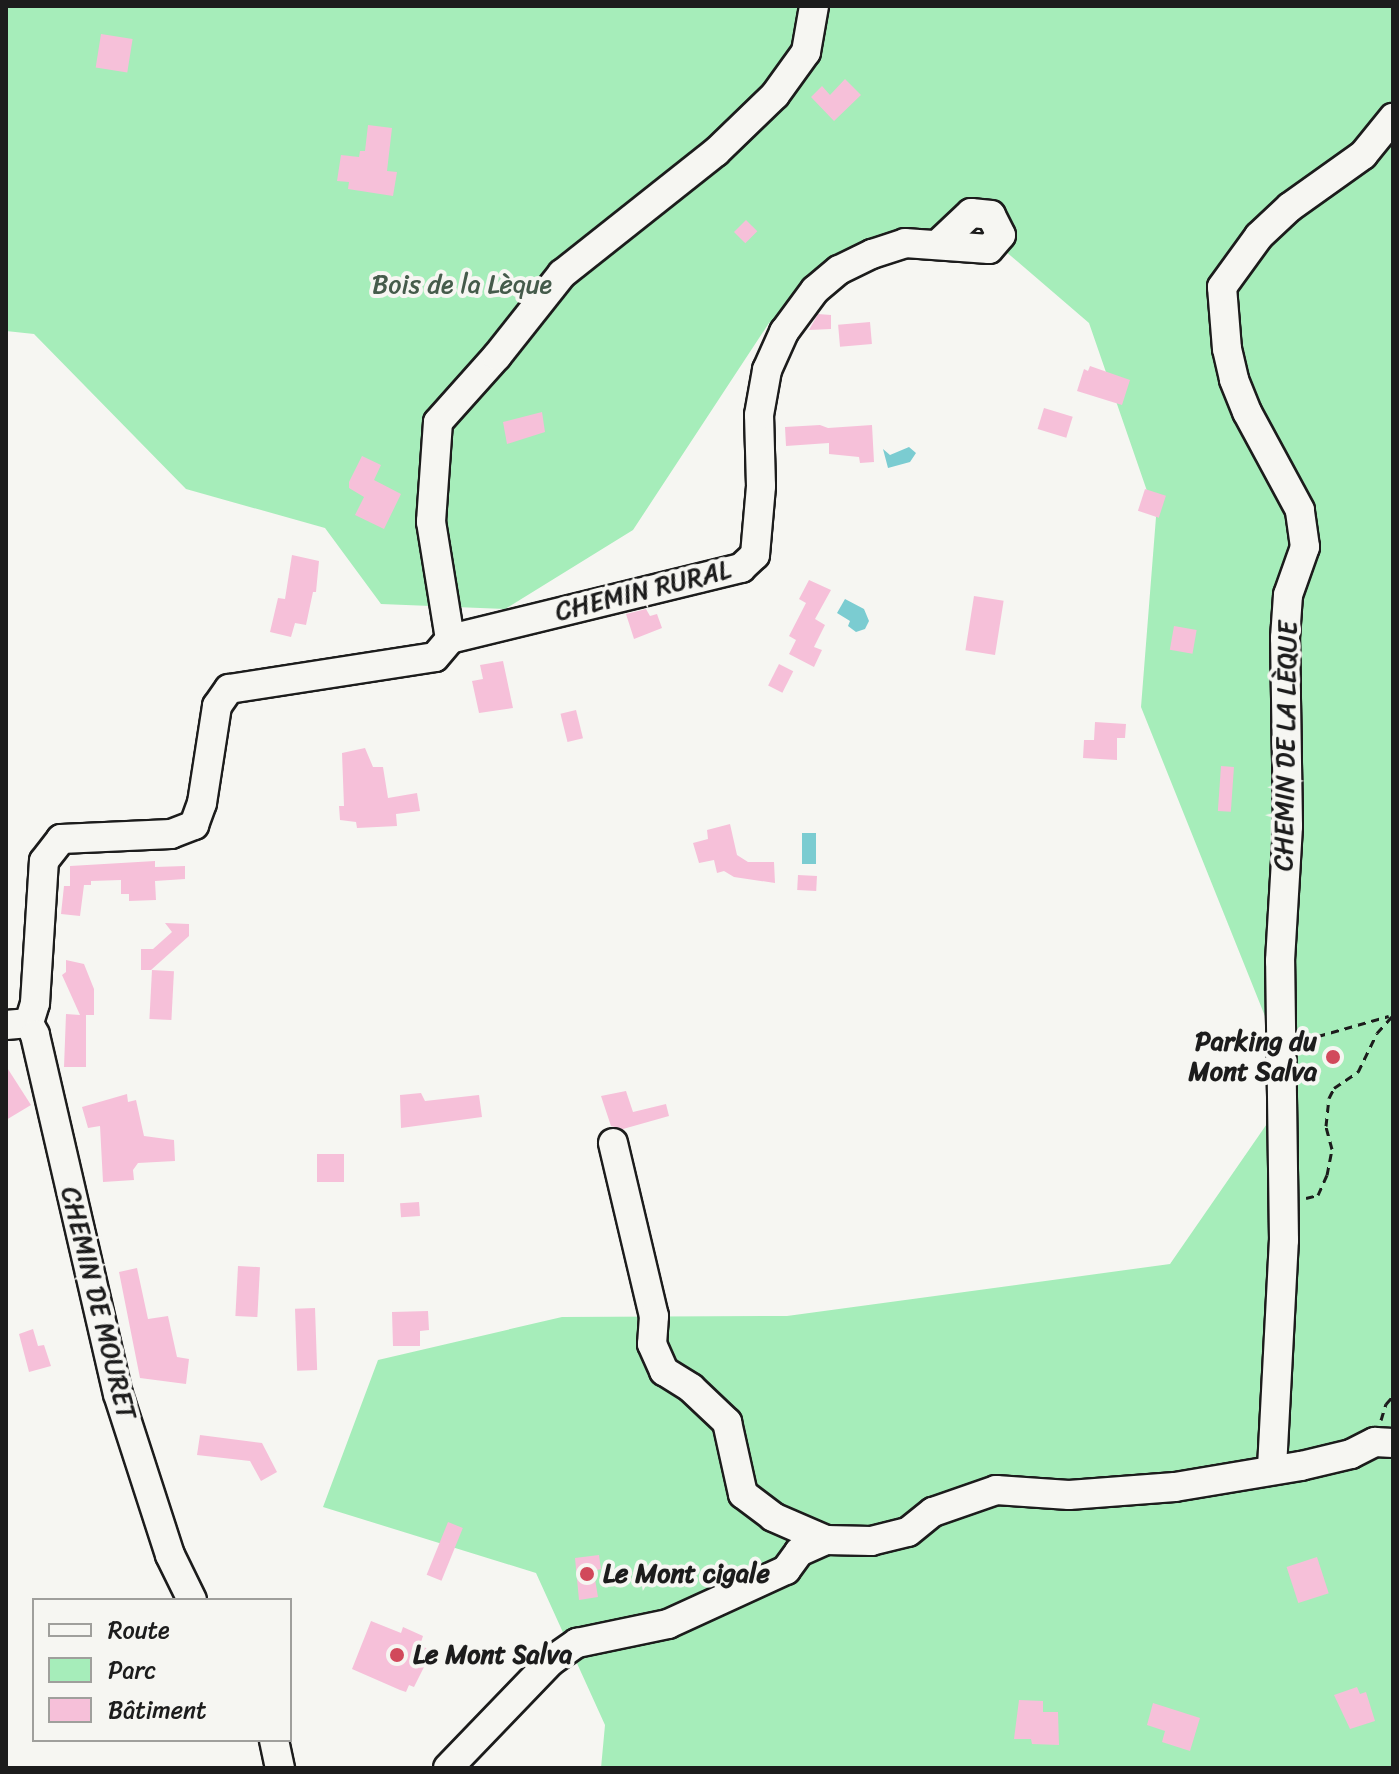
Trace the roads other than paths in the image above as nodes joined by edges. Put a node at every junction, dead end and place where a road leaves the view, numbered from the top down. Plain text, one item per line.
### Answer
1 (814, 6) edge
2 (1393, 118) edge
3 (939, 243) dead end
4 (450, 639) junction
5 (18, 1024) edge
6 (613, 1143) dead end
7 (1393, 1443) edge
8 (1272, 1468) junction
9 (826, 1540) junction
10 (191, 1598) edge
11 (274, 1742) edge
12 (280, 1768) edge
13 (448, 1768) edge

1 - 4 street
2 - 8 street, CHEMIN DE LA LÈQUE
3 - 4 street, CHEMIN RURAL
4 - 5 street, CHEMIN RURAL
5 - 10 street, CHEMIN DE MOURET
6 - 9 street
7 - 8 street
8 - 9 street
9 - 13 street
11 - 12 street

